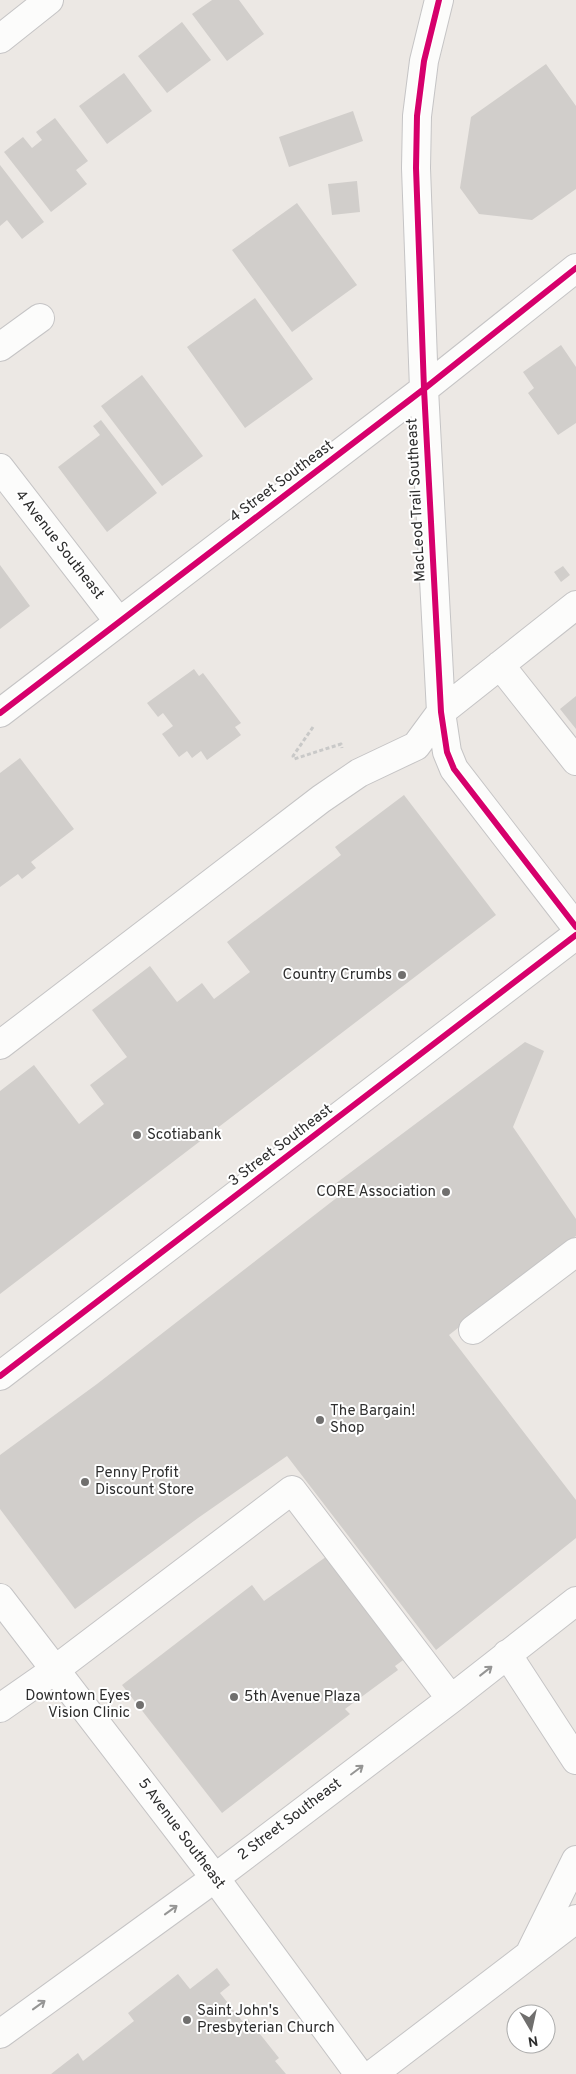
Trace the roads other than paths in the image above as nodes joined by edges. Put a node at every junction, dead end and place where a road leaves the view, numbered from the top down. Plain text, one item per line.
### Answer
1 (49, 0) edge
2 (438, 0) edge
3 (0, 39) edge
4 (576, 268) edge
5 (40, 318) dead end
6 (0, 347) edge
7 (424, 389) junction
8 (0, 468) edge
9 (576, 605) edge
10 (119, 622) junction
11 (500, 665) junction
12 (441, 712) junction
13 (0, 713) edge
14 (576, 761) edge
15 (576, 927) edge
16 (576, 935) edge
17 (0, 1045) edge
18 (576, 1252) edge
19 (473, 1330) dead end
20 (0, 1376) edge
21 (0, 1598) edge
22 (576, 1601) edge
23 (507, 1654) junction
24 (56, 1669) junction
25 (451, 1699) junction
26 (0, 1708) edge
27 (576, 1760) edge
28 (576, 1860) edge
29 (215, 1878) junction
30 (576, 1919) edge
31 (528, 1956) junction
32 (0, 2034) edge
33 (359, 2074) edge
34 (373, 2074) edge

1 - 3 street
2 - 7 street, MacLeod Trail Southeast
4 - 7 street, 4 Street Southeast
5 - 6 street
7 - 10 street, 4 Street Southeast
7 - 12 street, MacLeod Trail Southeast
8 - 10 street, 4 Avenue Southeast
9 - 11 street
10 - 13 street, 4 Street Southeast
11 - 12 street
11 - 14 street
12 - 15 street, MacLeod Trail Southeast
12 - 17 street
16 - 20 street, 3 Street Southeast
18 - 19 street
21 - 24 street, 5 Avenue Southeast
22 - 23 street, 2 Street Southeast
25 -> 23 street, 2 Street Southeast
23 - 27 street
24 - 25 street
24 - 26 street
24 - 29 street, 5 Avenue Southeast
29 -> 25 street, 2 Street Southeast
28 - 31 street
32 -> 29 street, 2 Street Southeast
29 - 33 street, 5 Avenue Southeast
30 - 31 street
31 - 34 street

